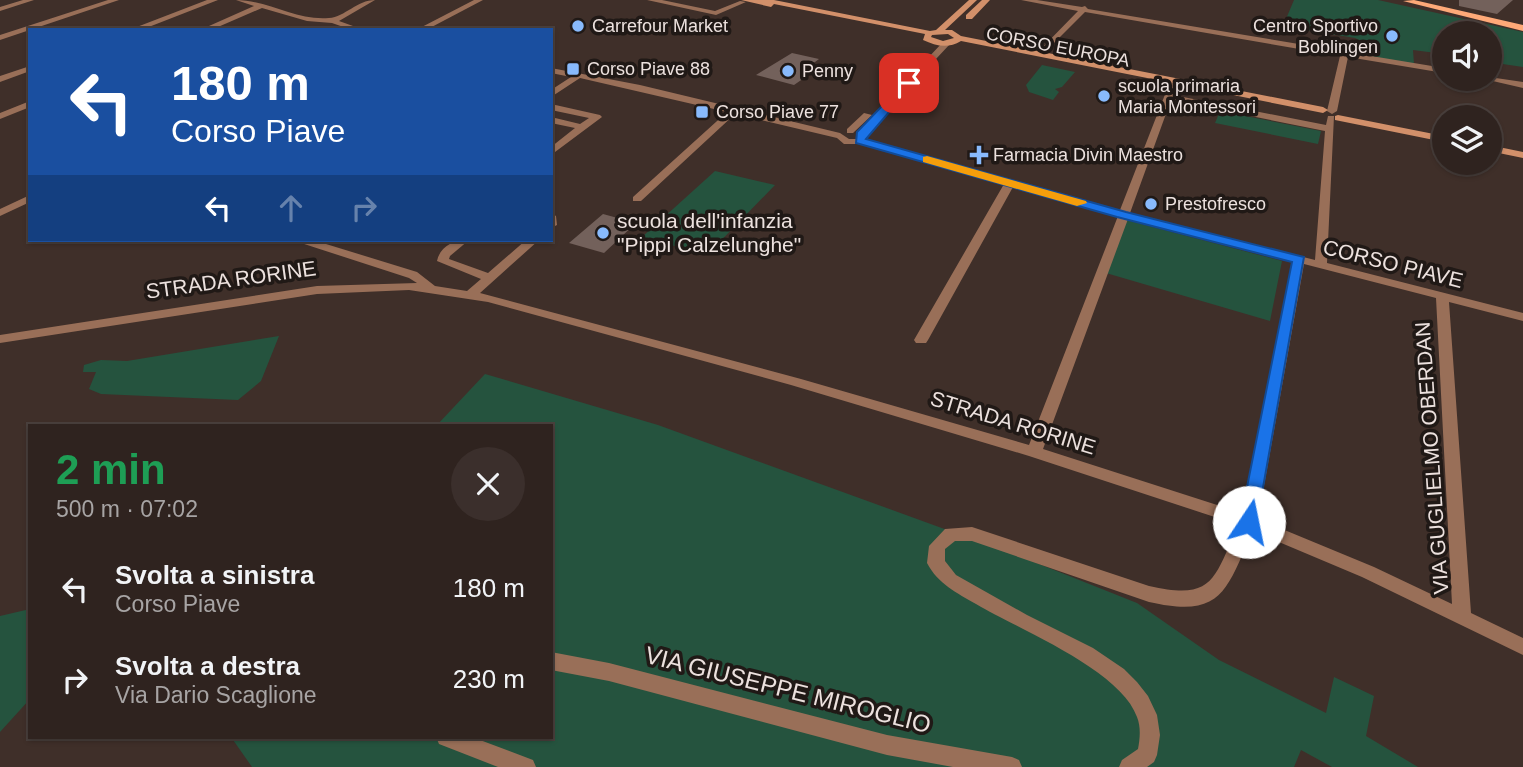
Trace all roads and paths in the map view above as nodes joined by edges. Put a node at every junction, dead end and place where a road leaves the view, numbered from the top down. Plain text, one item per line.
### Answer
1 (30, 0) edge
2 (115, 0) edge
3 (214, 0) edge
4 (240, 0) edge
5 (371, 0) edge
6 (479, 0) edge
7 (651, 0) edge
8 (763, 0) edge
9 (972, 0) edge
10 (986, 0) edge
11 (1025, 0) edge
12 (1395, 0) edge
13 (1420, 0) edge
14 (743, 1) edge
15 (1407, 1) edge
16 (257, 3) edge
17 (1085, 8) junction
18 (0, 9) edge
19 (332, 25) edge
20 (321, 26) edge
21 (1523, 27) edge
22 (30, 28) edge
23 (138, 28) edge
24 (208, 28) edge
25 (424, 28) edge
26 (28, 29) edge
27 (932, 36) junction
28 (0, 38) edge
29 (954, 40) junction
30 (1041, 54) junction
31 (1344, 55) junction
32 (28, 69) edge
33 (1432, 69) edge
34 (553, 70) edge
35 (579, 75) junction
36 (0, 79) edge
37 (1502, 81) edge
38 (1173, 83) junction
39 (1523, 85) edge
40 (553, 93) edge
41 (1168, 97) junction
42 (28, 105) edge
43 (553, 107) edge
44 (5, 111) edge
45 (733, 111) junction
46 (0, 116) edge
47 (1331, 116) junction
48 (553, 120) edge
49 (582, 127) junction
50 (857, 135) junction
51 (1432, 135) edge
52 (1502, 149) edge
53 (553, 150) edge
54 (1523, 153) edge
55 (1010, 183) junction
56 (28, 199) edge
57 (637, 199) dead end
58 (0, 213) edge
59 (1122, 215) junction
60 (308, 242) edge
61 (460, 242) edge
62 (531, 242) edge
63 (1299, 260) junction
64 (1323, 266) junction
65 (488, 277) junction
66 (430, 288) junction
67 (470, 295) junction
68 (1442, 296) junction
69 (1523, 317) edge
70 (0, 339) edge
71 (921, 340) dead end
72 (1034, 452) junction
73 (1249, 522) junction
74 (1462, 617) junction
75 (1523, 647) edge
76 (553, 662) edge
77 (451, 739) edge
78 (526, 767) edge
79 (1012, 767) edge
80 (1129, 767) edge

1 - 18 street
2 - 22 street
3 - 23 street
4 - 16 street
5 - 19 street
6 - 25 street
7 - 14 street
8 - 27 main road
9 - 27 main road
10 - 29 main road
11 - 17 street
12 - 15 main road
13 - 15 main road
13 - 21 main road
14 - 27 main road
15 - 21 main road
16 - 20 street
16 - 24 street
17 - 30 street
17 - 31 street
19 - 20 street
26 - 28 street
27 - 29 main road
27 - 29 main road
27 - 50 street
29 - 30 main road, CORSO EUROPA
29 - 38 main road, CORSO EUROPA
29 - 50 street
30 - 38 main road, CORSO EUROPA
31 - 33 street
31 - 47 street
32 - 36 street
34 - 35 street, CORSO PIAVE
35 - 40 street
35 - 45 street, CORSO PIAVE
37 - 39 street
38 - 41 street
38 - 47 main road, CORSO EUROPA
41 - 47 street
41 - 59 street
42 - 44 street
43 - 49 street
44 - 46 street
45 - 50 street, CORSO PIAVE
45 - 57 street
47 - 51 main road, CORSO EUROPA
47 - 64 street
48 - 49 street
49 - 53 street
50 - 55 street, CORSO PIAVE
52 - 54 main road
55 - 59 street, CORSO PIAVE
55 - 71 street
56 - 58 street
59 - 63 street, CORSO PIAVE
59 - 72 street
60 - 66 street
61 - 65 street
62 - 65 street
63 - 64 street, CORSO PIAVE
63 - 73 street
64 - 68 street, CORSO PIAVE
65 - 67 street
66 - 67 street, STRADA RORINE
66 - 70 street, STRADA RORINE
67 - 72 street, STRADA RORINE
68 - 69 street, CORSO PIAVE
68 - 74 street, VIA GUGLIELMO OBERDAN
72 - 73 street, STRADA RORINE
73 - 74 street, STRADA RORINE
73 - 80 street
74 - 75 street, STRADA RORINE
76 - 79 street, VIA GIUSEPPE MIROGLIO
77 - 78 street

